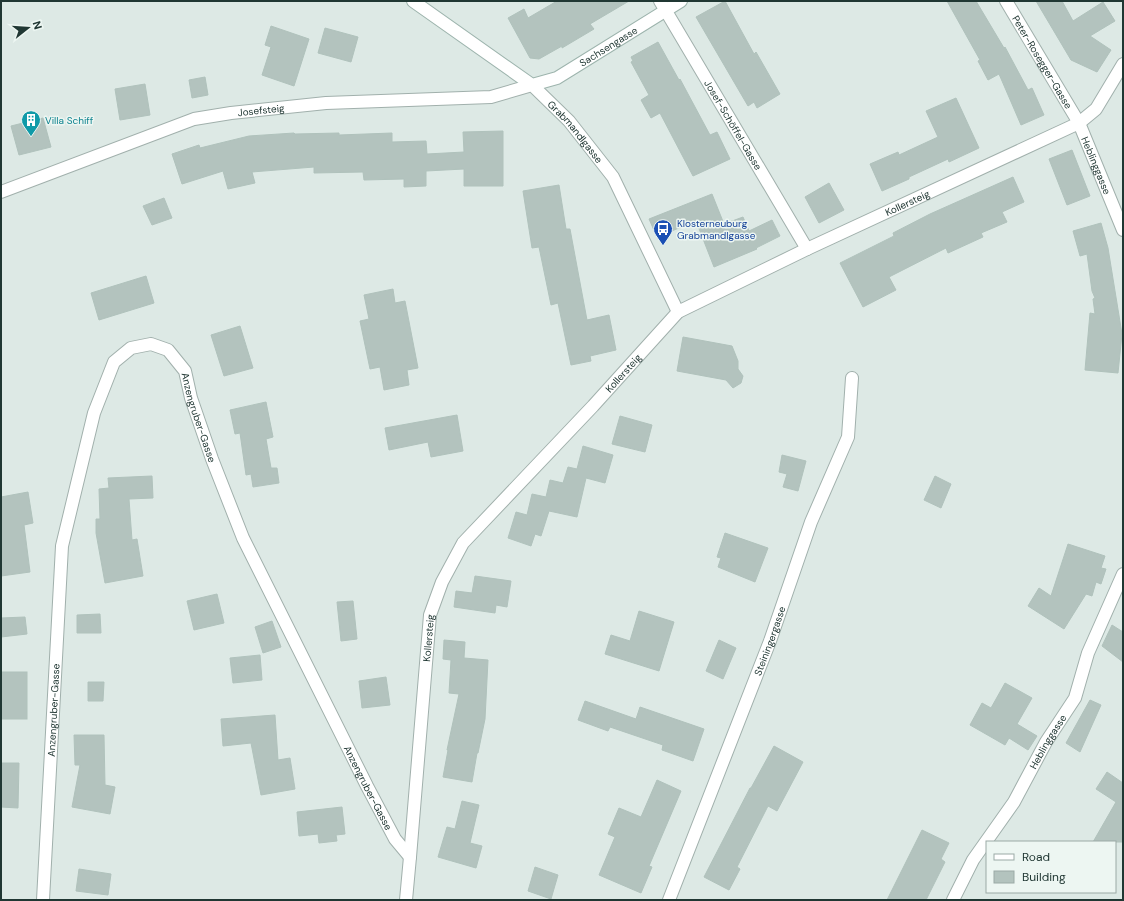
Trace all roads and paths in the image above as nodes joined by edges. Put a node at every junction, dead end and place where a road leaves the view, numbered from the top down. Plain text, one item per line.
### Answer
1 (413, 1) edge
2 (681, 1) edge
3 (1006, 1) edge
4 (662, 6) edge
5 (1123, 64) edge
6 (532, 85) junction
7 (1079, 123) junction
8 (1, 192) edge
9 (1123, 230) edge
10 (807, 249) junction
11 (678, 312) junction
12 (852, 378) dead end
13 (1123, 574) edge
14 (986, 841) edge
15 (986, 842) edge
16 (410, 857) junction
17 (43, 900) edge
18 (406, 900) edge
19 (669, 900) edge
20 (953, 900) edge

1 - 6 street, Grabmandlgasse
2 - 4 street, Sachsengasse
3 - 7 street, Peter-Rosegger-Gasse
4 - 6 street, Sachsengasse
4 - 10 street, Josef-Schöffel-Gasse
5 - 7 street, Kollersteig
6 - 8 street, Josefsteig
6 - 11 street, Grabmandlgasse
7 - 9 street, Heblinggasse
7 - 10 street, Kollersteig
10 - 11 street, Kollersteig
11 - 16 street, Kollersteig
12 - 19 street, Steiningergasse
13 - 14 street, Heblinggasse
15 - 20 street, Heblinggasse
16 - 17 street, Anzengruber-Gasse
16 - 18 street, Kollersteig

